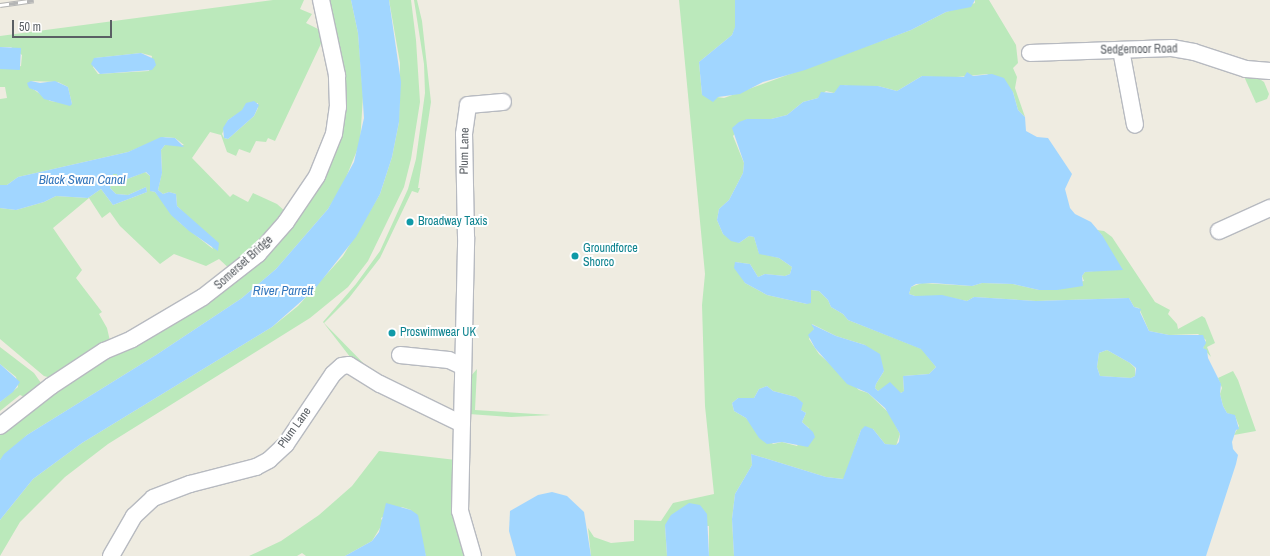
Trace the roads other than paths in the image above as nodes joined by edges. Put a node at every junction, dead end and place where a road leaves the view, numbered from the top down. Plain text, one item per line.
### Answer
1 (321, 0) edge
2 (1121, 50) junction
3 (1030, 53) dead end
4 (1270, 71) edge
5 (503, 102) dead end
6 (1136, 125) dead end
7 (1270, 208) edge
8 (1220, 233) dead end
9 (400, 355) dead end
10 (462, 366) junction
11 (462, 424) junction
12 (0, 426) edge
13 (111, 556) edge
14 (473, 556) edge

1 - 12 street, Somerset Bridge
2 - 3 street, Sedgemoor Road
2 - 4 street, Sedgemoor Road
2 - 6 street
5 - 10 street, Plum Lane
7 - 8 street
9 - 10 street
10 - 11 street, Plum Lane
11 - 13 street, Plum Lane
11 - 14 street, Plum Lane

